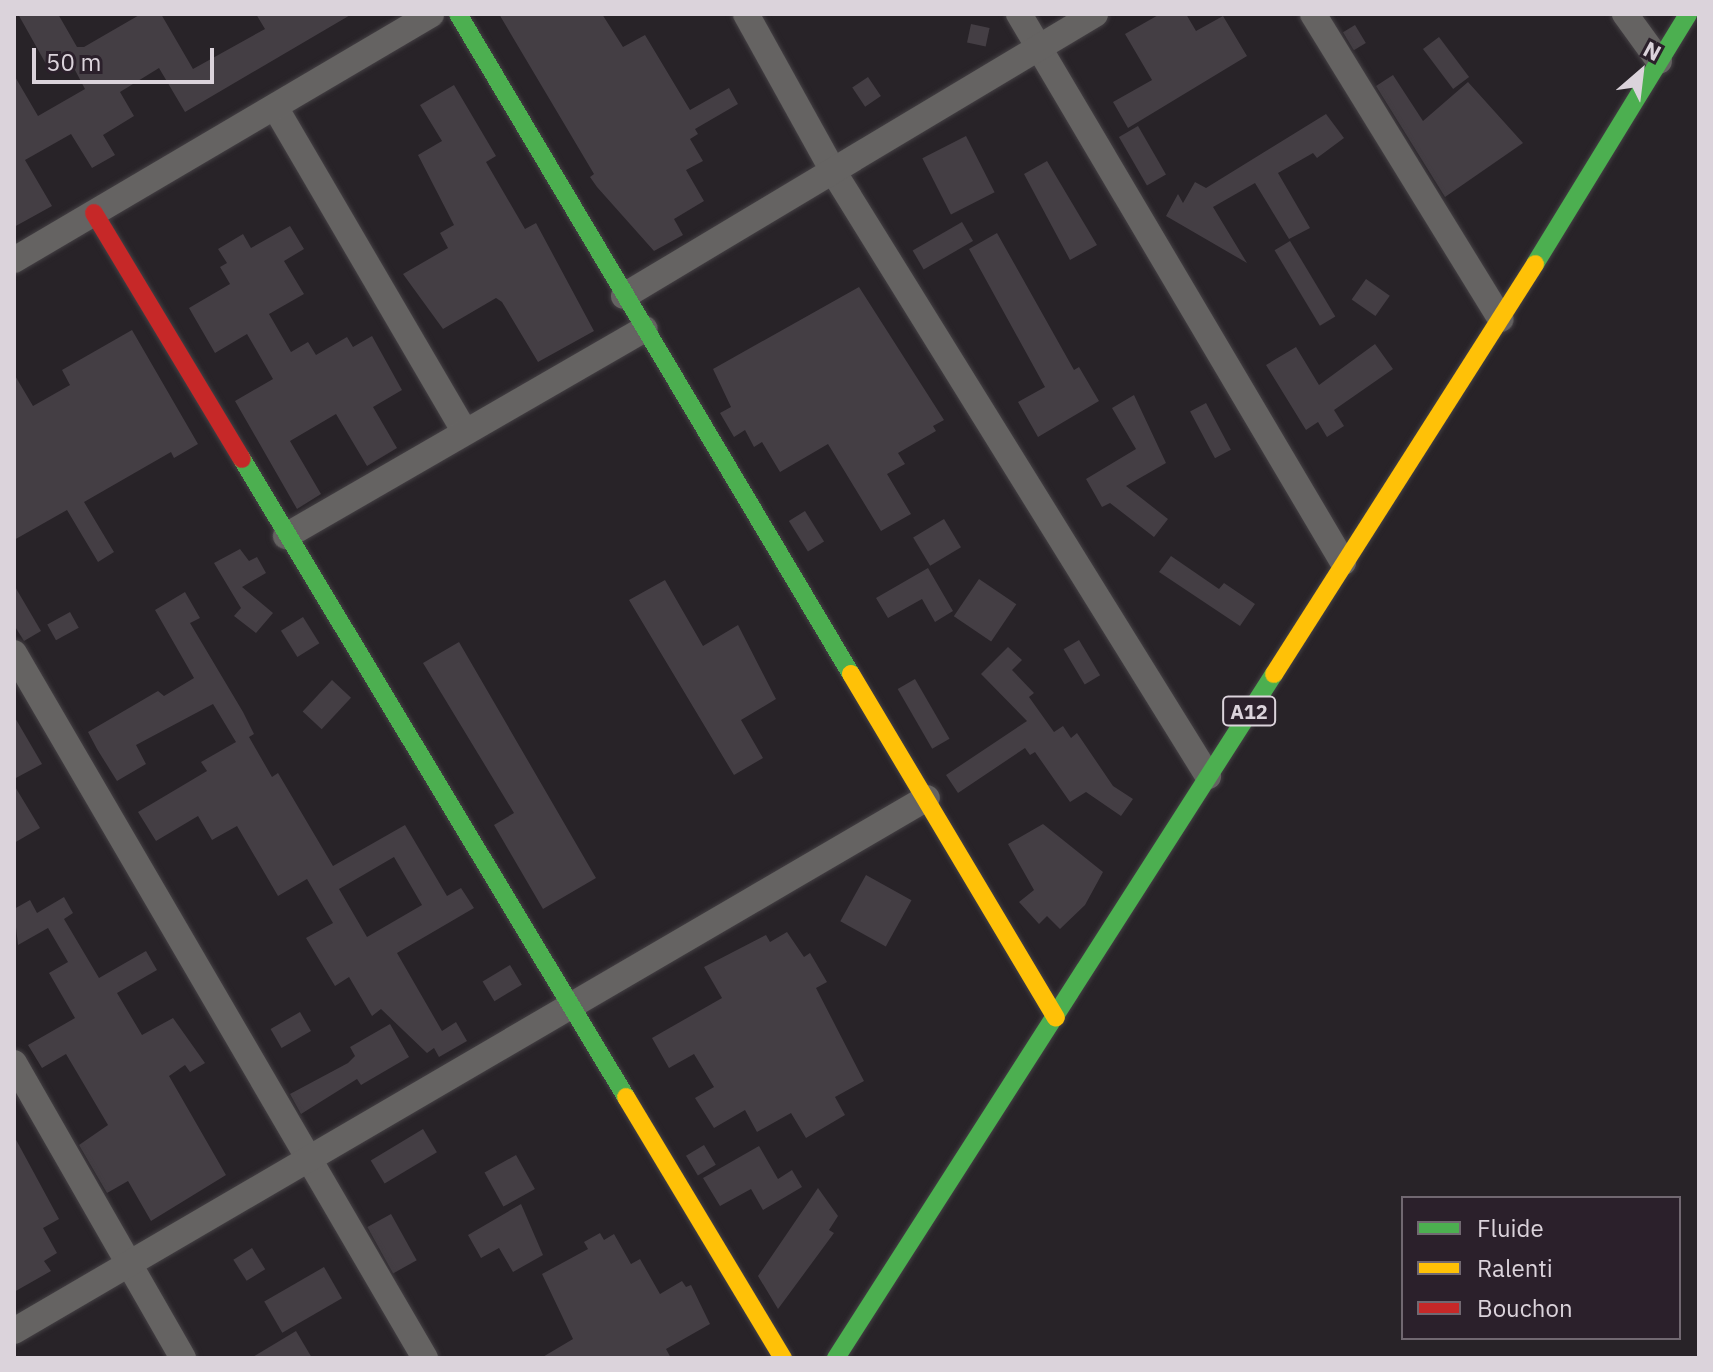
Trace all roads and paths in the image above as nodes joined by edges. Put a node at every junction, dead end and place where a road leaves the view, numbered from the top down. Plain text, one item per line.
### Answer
1 (431, 14) edge
2 (458, 14) edge
3 (746, 14) edge
4 (1019, 14) edge
5 (1095, 14) edge
6 (1313, 14) edge
7 (1625, 14) edge
8 (1688, 14) edge
9 (1039, 49) junction
10 (1659, 61) junction
11 (275, 107) junction
12 (833, 171) junction
13 (94, 213) junction
14 (14, 260) edge
15 (624, 296) junction
16 (1501, 319) junction
17 (644, 329) junction
18 (465, 432) junction
19 (286, 536) junction
20 (1343, 562) junction
21 (14, 653) edge
22 (1208, 776) junction
23 (927, 798) junction
24 (572, 1009) junction
25 (1056, 1018) junction
26 (14, 1063) edge
27 (308, 1157) junction
28 (125, 1264) junction
29 (14, 1331) edge
30 (183, 1358) edge
31 (425, 1358) edge
32 (783, 1358) edge
33 (836, 1358) edge

1 - 11 street
2 - 15 street
3 - 12 street
4 - 9 street
5 - 9 street
6 - 16 street
7 - 10 street
8 - 10 street, A12
9 - 12 street
9 - 20 street
10 - 16 street, A12
11 - 13 street
11 - 18 street
12 - 15 street
12 - 22 street
13 - 14 street
13 - 19 street
15 - 17 street
16 - 20 street, A12
17 - 18 street
17 - 23 street
18 - 19 street
19 - 24 street
20 - 22 street, A12
21 - 27 street
22 - 25 street, A12
23 - 24 street
23 - 25 street
24 - 27 street
24 - 32 street
25 - 33 street, A12
26 - 28 street
27 - 28 street
27 - 31 street
28 - 29 street
28 - 30 street

